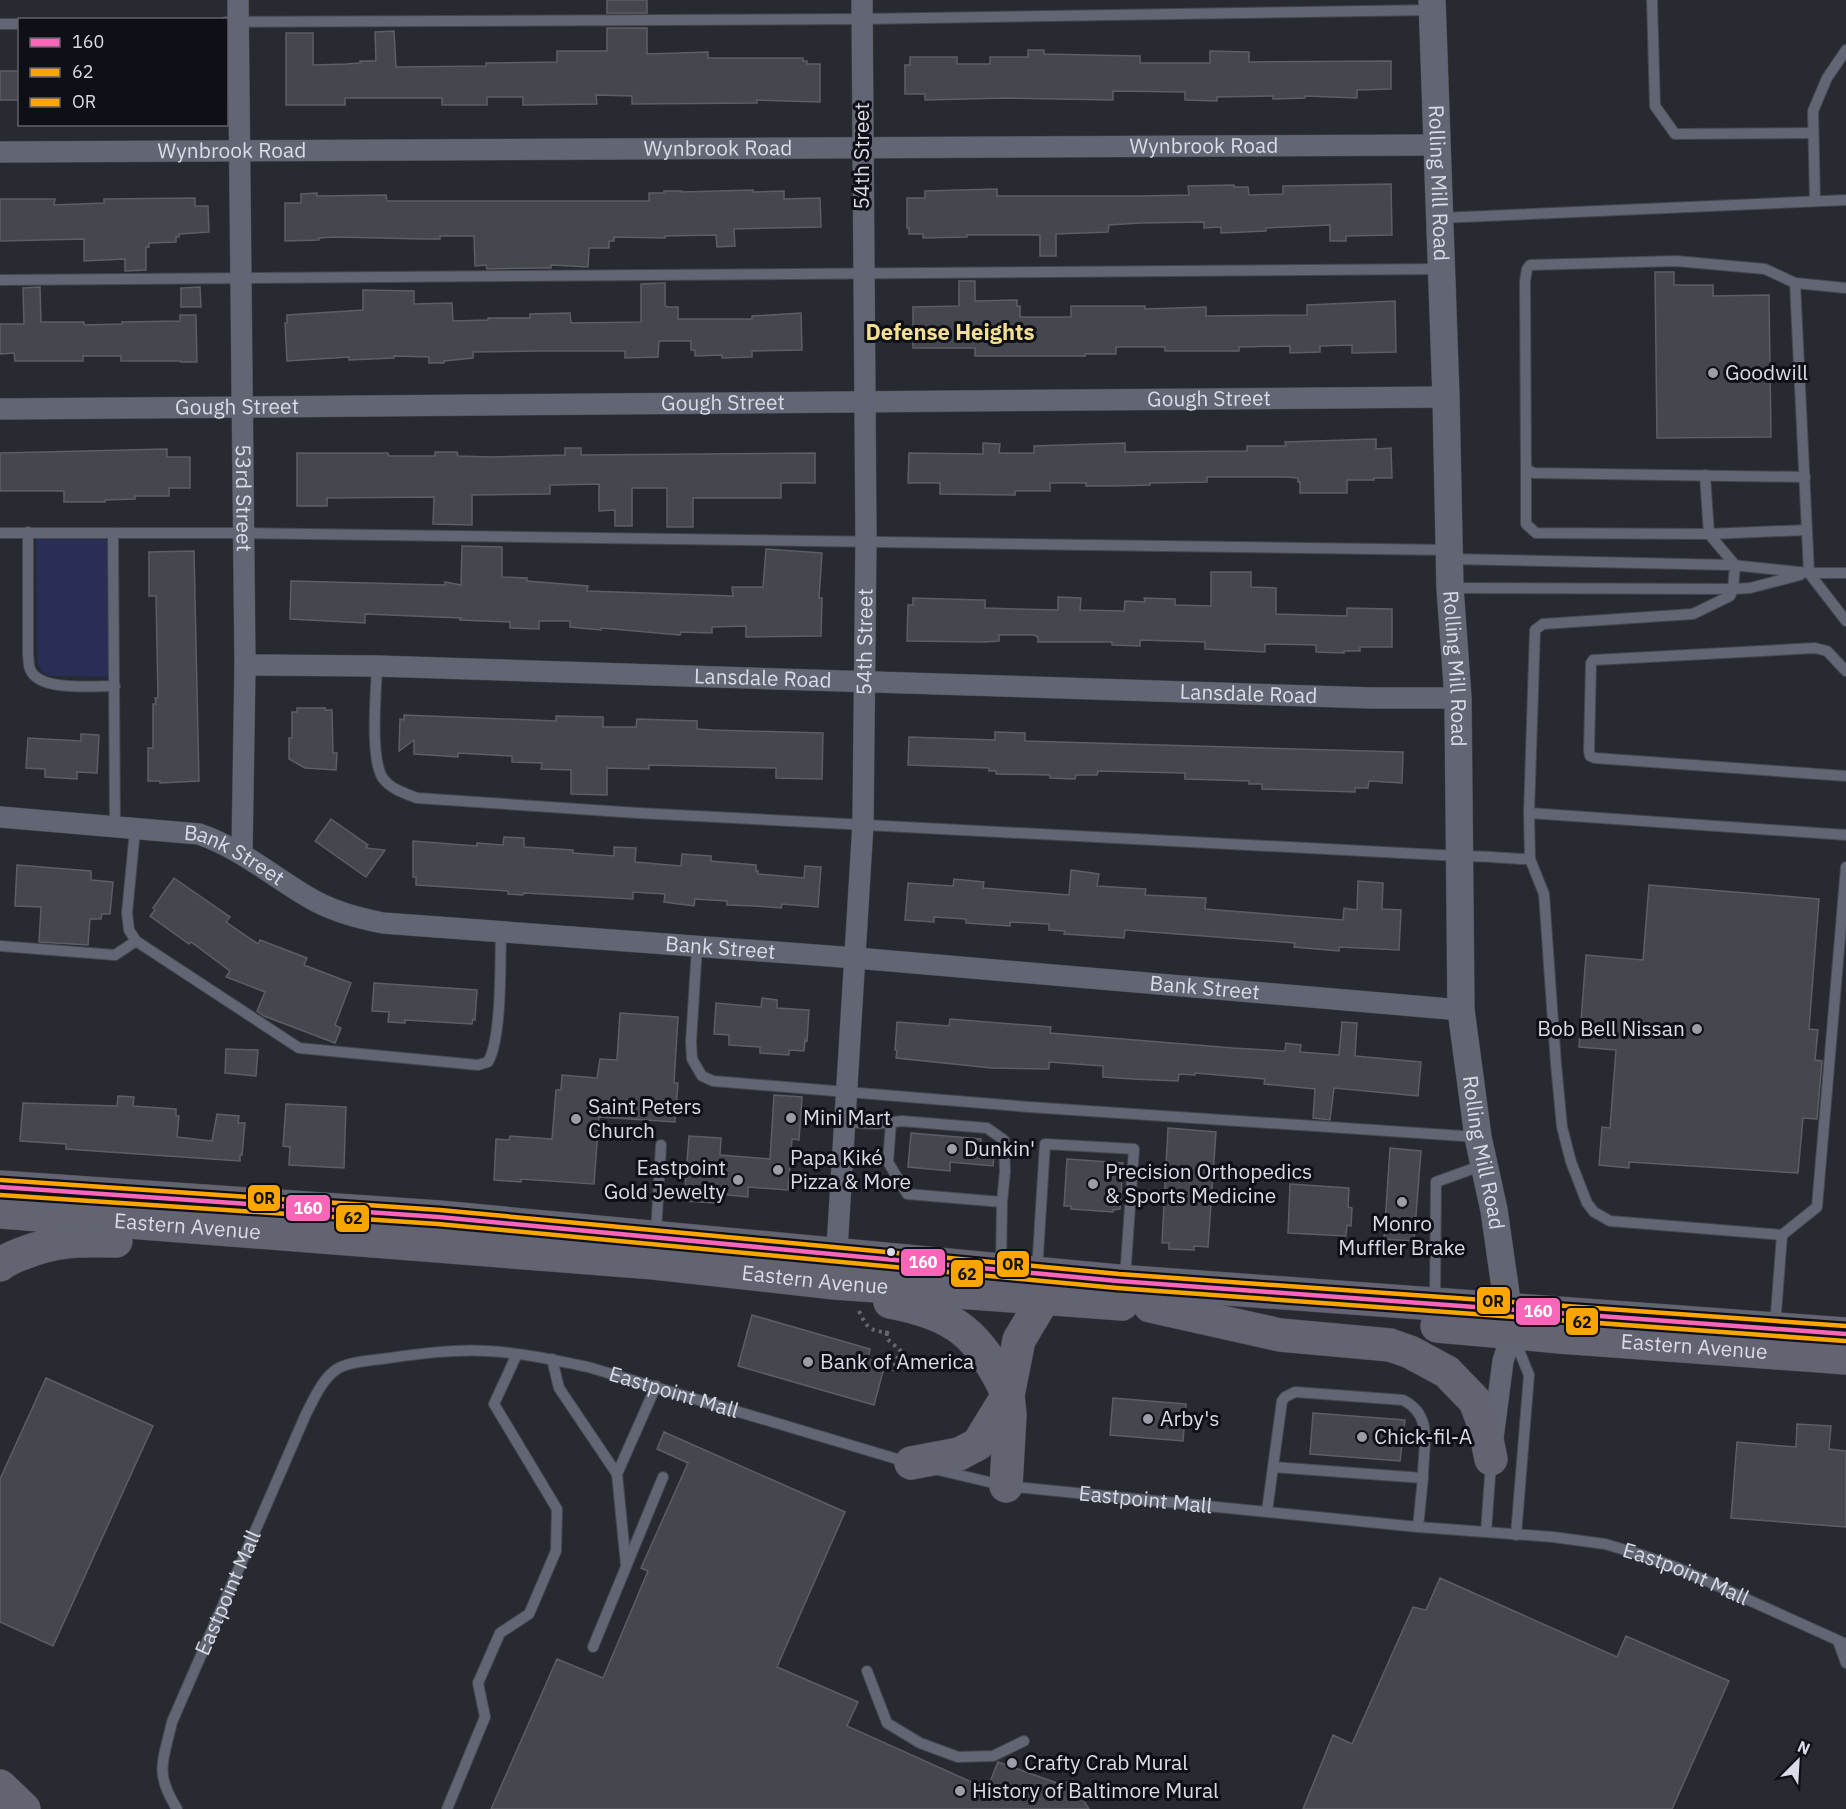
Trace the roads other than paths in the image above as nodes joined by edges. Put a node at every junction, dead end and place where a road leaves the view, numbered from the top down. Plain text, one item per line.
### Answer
1 (238, 0) edge
2 (1652, 0) edge
3 (1433, 5) edge
4 (862, 10) edge
5 (232, 22) edge
6 (0, 24) edge
7 (18, 24) edge
8 (1846, 50) edge
9 (1814, 133) junction
10 (1437, 145) junction
11 (862, 147) junction
12 (240, 150) junction
13 (0, 152) edge
14 (1846, 200) edge
15 (1815, 201) junction
16 (1440, 218) junction
17 (1442, 269) junction
18 (863, 273) junction
19 (242, 279) junction
20 (0, 280) edge
21 (1795, 283) junction
22 (1846, 288) edge
23 (1446, 397) junction
24 (866, 401) junction
25 (243, 407) junction
26 (0, 409) edge
27 (1526, 469) junction
28 (1705, 475) junction
29 (1805, 477) junction
30 (1807, 530) junction
31 (0, 532) edge
32 (28, 532) junction
33 (113, 533) junction
34 (244, 533) junction
35 (1709, 534) junction
36 (867, 540) junction
37 (1450, 554) junction
38 (1735, 565) junction
39 (1809, 573) junction
40 (1846, 573) edge
41 (1450, 588) junction
42 (1733, 589) junction
43 (1846, 621) edge
44 (245, 665) junction
45 (377, 666) junction
46 (1846, 671) edge
47 (865, 681) junction
48 (115, 686) junction
49 (1458, 698) junction
50 (1846, 776) edge
51 (1529, 813) junction
52 (0, 817) edge
53 (863, 824) junction
54 (125, 829) junction
55 (1846, 835) edge
56 (242, 853) junction
57 (1459, 856) junction
58 (1530, 859) junction
59 (1846, 867) edge
60 (501, 932) junction
61 (136, 941) junction
62 (0, 946) edge
63 (697, 947) junction
64 (856, 958) junction
65 (1461, 1010) junction
66 (848, 1091) junction
67 (845, 1122) junction
68 (896, 1122) junction
69 (1478, 1137) junction
70 (661, 1145) dead end
71 (1483, 1165) junction
72 (8, 1184) edge
73 (1002, 1202) junction
74 (0, 1212) edge
75 (253, 1231) junction
76 (1782, 1235) junction
77 (655, 1251) junction
78 (0, 1265) edge
79 (836, 1269) junction
80 (1001, 1270) junction
81 (1121, 1281) junction
82 (1040, 1286) junction
83 (1435, 1304) junction
84 (1150, 1306) junction
85 (1510, 1321) junction
86 (1774, 1329) junction
87 (1846, 1334) edge
88 (517, 1354) junction
89 (1846, 1358) edge
90 (552, 1359) junction
91 (656, 1386) junction
92 (1008, 1395) junction
93 (1491, 1459) junction
94 (910, 1463) junction
95 (1273, 1467) junction
96 (617, 1473) junction
97 (663, 1477) dead end
98 (1423, 1478) junction
99 (1006, 1486) junction
100 (1267, 1511) junction
101 (1418, 1527) junction
102 (1485, 1532) junction
103 (1516, 1535) junction
104 (626, 1565) junction
105 (1842, 1642) edge
106 (593, 1647) dead end
107 (1846, 1664) edge
108 (867, 1671) dead end
109 (1024, 1741) dead end
110 (0, 1786) edge
111 (24, 1809) edge
112 (177, 1809) edge
113 (447, 1809) edge

1 - 5 street, 53rd Street
2 - 9 lane
3 - 4 lane
3 - 10 street, Rolling Mill Road
4 - 5 lane
4 - 11 street, 54th Street
5 - 12 street, 53rd Street
6 - 7 lane
8 - 9 lane
9 - 15 lane
10 - 11 street, Wynbrook Road
10 - 16 street, Rolling Mill Road
11 - 12 street, Wynbrook Road
11 - 18 street, 54th Street
12 - 13 street, Wynbrook Road
12 - 19 street, 53rd Street
14 - 15 lane
15 - 16 lane
16 - 17 street, Rolling Mill Road
17 - 18 lane
17 - 23 street, Rolling Mill Road
18 - 19 lane
18 - 24 street, 54th Street
19 - 20 lane
19 - 25 street, 53rd Street
21 - 22 lane
21 - 27 lane
21 - 29 lane
23 - 24 street, Gough Street
23 - 37 street, Rolling Mill Road
24 - 25 street, Gough Street
24 - 36 street, 54th Street
25 - 26 street, Gough Street
25 - 34 street, 53rd Street
27 - 28 lane
27 - 35 lane
28 - 29 lane
28 - 35 lane
29 - 30 lane
30 - 35 lane
30 - 39 lane
31 - 32 lane
32 - 33 lane
32 - 48 lane
33 - 34 lane
33 - 48 lane
34 - 36 lane
34 - 44 street, 53rd Street
35 - 38 lane
36 - 37 lane
36 - 47 street, 54th Street
37 - 38 lane
37 - 41 street, Rolling Mill Road
38 - 39 lane
38 - 42 lane
39 - 40 lane
39 - 42 lane
39 - 43 lane
41 - 42 lane
41 - 49 street, Rolling Mill Road
42 - 51 lane
44 - 45 street, Lansdale Road
44 - 56 street, 53rd Street
45 - 47 street, Lansdale Road
45 - 53 lane
46 - 50 lane
47 - 49 street, Lansdale Road
47 - 53 street, 54th Street
48 - 54 lane
49 - 57 street, Rolling Mill Road
51 - 55 lane
51 - 58 lane
52 - 54 street, Bank Street
53 - 57 lane
53 - 64 street, 54th Street
54 - 56 street, Bank Street
54 - 61 lane
56 - 60 street, Bank Street
57 - 58 lane
57 - 65 street, Rolling Mill Road
58 - 76 lane
59 - 76 lane
60 - 61 lane
60 - 63 street, Bank Street
61 - 62 lane
63 - 64 street, Bank Street
63 - 66 lane
64 - 65 street, Bank Street
64 - 66 street, 54th Street
65 - 69 street, Rolling Mill Road
66 - 67 street, 54th Street
66 - 69 lane
67 - 68 lane
67 - 79 street, 54th Street
68 - 73 lane
68 - 73 lane
69 - 71 street, Rolling Mill Road
70 - 77 lane
71 - 83 lane
71 - 85 street, Rolling Mill Road
72 - 77 main road, Eastern Avenue
73 - 80 lane
74 - 75 main road, Eastern Avenue
75 - 77 main road, Eastern Avenue
75 - 78 main road
76 - 86 lane
77 - 79 main road, Eastern Avenue
79 - 80 main road, Eastern Avenue
79 - 82 main road, Eastern Avenue
79 - 92 main road
80 - 82 main road, Eastern Avenue
81 - 82 main road, Eastern Avenue
81 - 82 lane
81 - 83 main road, Eastern Avenue
82 - 84 main road, Eastern Avenue
82 - 92 main road
83 - 85 main road, Eastern Avenue
84 - 85 main road, Eastern Avenue
84 - 93 main road
85 - 86 main road, Eastern Avenue
85 - 89 main road, Eastern Avenue
85 - 93 street
85 - 103 lane
86 - 87 main road, Eastern Avenue
88 - 90 lane, Eastpoint Mall
88 - 112 lane, Eastpoint Mall
88 - 113 lane
90 - 91 lane, Eastpoint Mall
90 - 96 lane
91 - 94 lane, Eastpoint Mall
91 - 96 lane
92 - 94 main road
92 - 99 main road
93 - 102 lane
94 - 99 lane, Eastpoint Mall
95 - 98 lane
95 - 98 lane
95 - 100 lane
96 - 104 lane
97 - 104 lane
98 - 101 lane
99 - 100 lane, Eastpoint Mall
100 - 101 lane, Eastpoint Mall
101 - 102 lane, Eastpoint Mall
102 - 103 lane, Eastpoint Mall
103 - 105 lane, Eastpoint Mall
104 - 106 lane
105 - 107 lane
108 - 109 lane
110 - 111 main road

